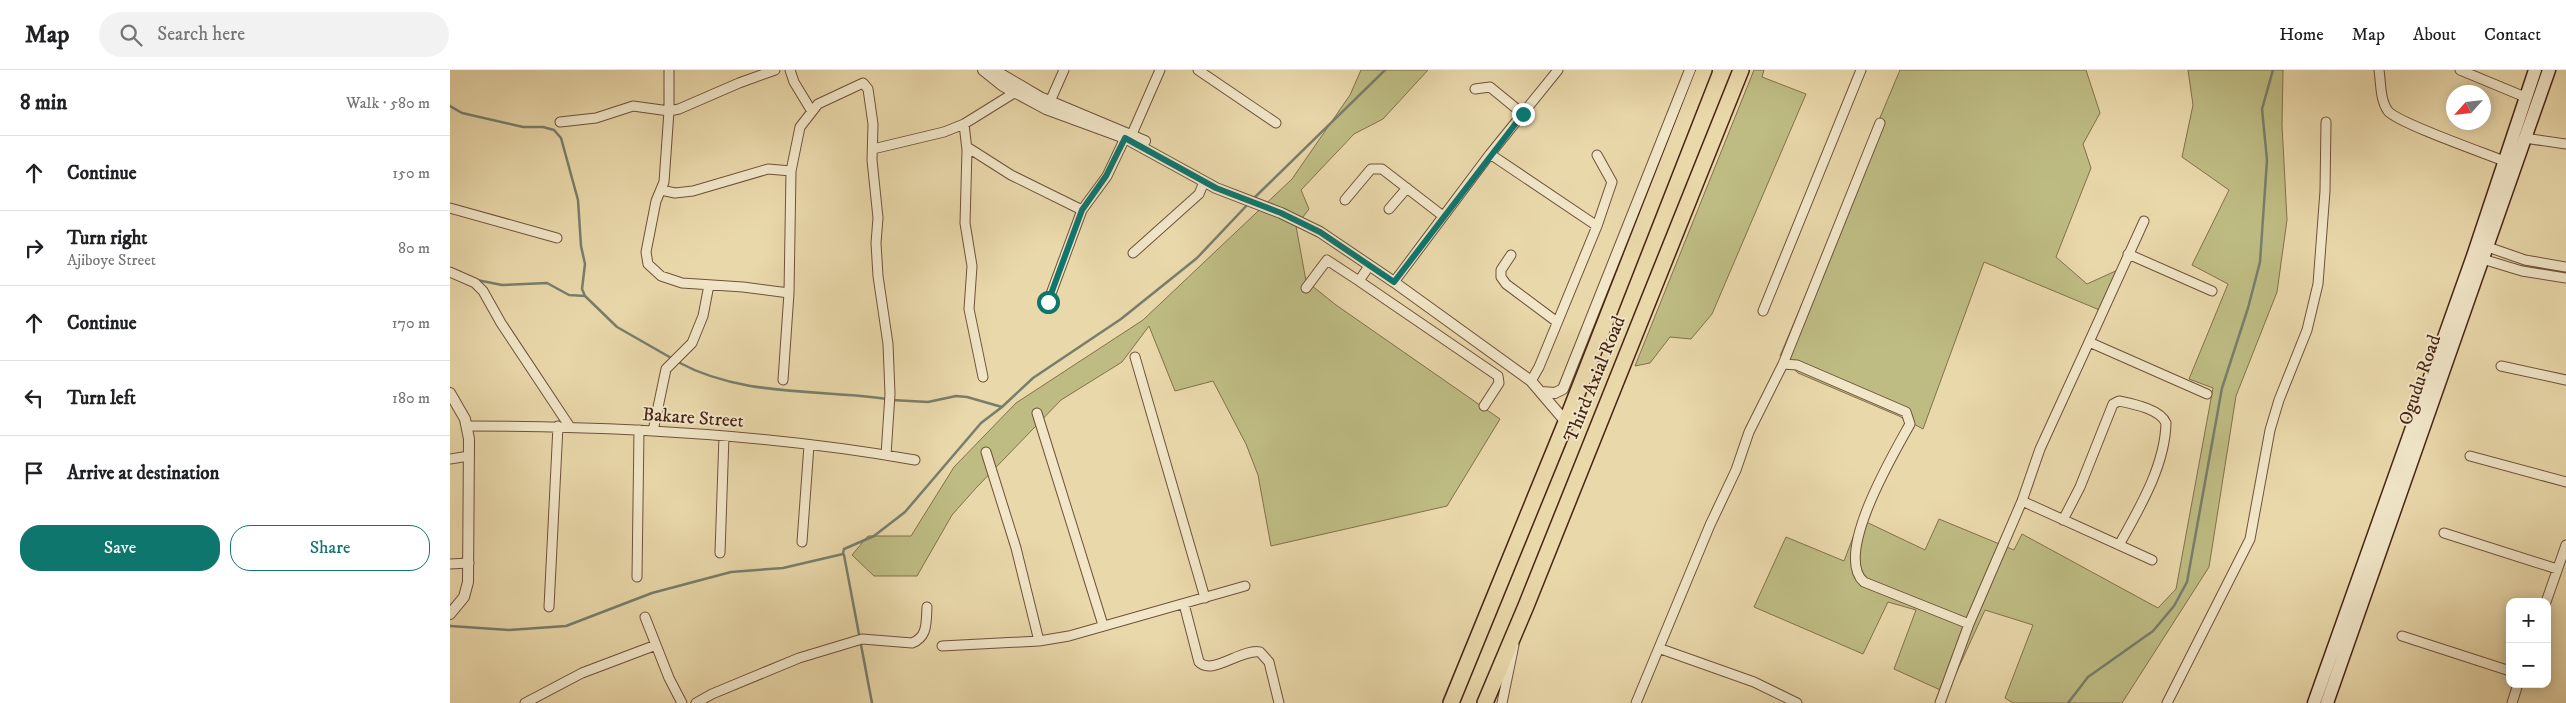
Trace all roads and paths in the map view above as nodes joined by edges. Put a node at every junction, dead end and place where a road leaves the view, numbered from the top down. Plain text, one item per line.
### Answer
1 (669, 70) edge
2 (776, 70) edge
3 (790, 70) edge
4 (983, 70) edge
5 (994, 70) edge
6 (1064, 70) edge
7 (1160, 70) edge
8 (1198, 70) edge
9 (1558, 70) edge
10 (1690, 70) edge
11 (1704, 70) edge
12 (1741, 70) edge
13 (1861, 70) edge
14 (2379, 70) edge
15 (2460, 70) edge
16 (2535, 70) edge
17 (2549, 70) edge
18 (1474, 89) dead end
19 (1014, 93) junction
20 (2526, 97) junction
21 (1048, 105) junction
22 (811, 110) junction
23 (669, 111) junction
24 (1523, 114) junction
25 (560, 122) dead end
26 (2326, 122) dead end
27 (1880, 123) dead end
28 (964, 124) junction
29 (1276, 124) dead end
30 (1128, 136) junction
31 (2524, 138) junction
32 (2566, 144) edge
33 (967, 147) junction
34 (873, 149) junction
35 (1490, 154) junction
36 (1598, 155) dead end
37 (2504, 161) junction
38 (791, 172) junction
39 (1203, 181) junction
40 (1407, 188) junction
41 (661, 190) junction
42 (1345, 200) dead end
43 (450, 208) edge
44 (1389, 209) dead end
45 (1082, 210) junction
46 (1443, 216) junction
47 (2144, 221) dead end
48 (1597, 226) junction
49 (557, 238) dead end
50 (2482, 245) junction
51 (1133, 253) dead end
52 (2128, 254) junction
53 (1511, 255) dead end
54 (2478, 258) junction
55 (1369, 266) junction
56 (2566, 267) edge
57 (450, 272) edge
58 (2566, 278) edge
59 (1359, 281) junction
60 (1394, 282) junction
61 (709, 285) junction
62 (1306, 288) dead end
63 (2212, 291) dead end
64 (789, 293) junction
65 (1048, 302) dead end
66 (1763, 311) dead end
67 (1557, 322) junction
68 (2089, 342) junction
69 (1135, 357) dead end
70 (1783, 364) junction
71 (2501, 366) dead end
72 (983, 377) dead end
73 (783, 380) dead end
74 (1531, 380) junction
75 (2566, 380) edge
76 (1542, 392) junction
77 (450, 393) edge
78 (2208, 394) dead end
79 (1484, 406) dead end
80 (1037, 413) dead end
81 (1566, 422) junction
82 (467, 426) junction
83 (558, 426) junction
84 (570, 427) junction
85 (639, 430) junction
86 (653, 431) junction
87 (724, 436) junction
88 (809, 445) junction
89 (986, 452) dead end
90 (886, 455) junction
91 (469, 456) junction
92 (2470, 456) dead end
93 (450, 459) edge
94 (915, 460) dead end
95 (2566, 482) edge
96 (2022, 501) junction
97 (2063, 520) junction
98 (2444, 533) dead end
99 (802, 542) dead end
100 (2119, 545) junction
101 (2566, 545) edge
102 (720, 553) dead end
103 (2152, 560) dead end
104 (469, 563) junction
105 (450, 564) edge
106 (2557, 568) junction
107 (637, 577) dead end
108 (1245, 586) dead end
109 (1205, 598) junction
110 (2547, 598) edge
111 (1184, 604) junction
112 (549, 607) dead end
113 (927, 607) dead end
114 (450, 614) edge
115 (645, 617) dead end
116 (1969, 624) junction
117 (1103, 625) junction
118 (1516, 630) junction
119 (2402, 636) dead end
120 (1039, 641) junction
121 (656, 645) junction
122 (942, 646) dead end
123 (1661, 649) junction
124 (2506, 670) edge
125 (2517, 688) edge
126 (2322, 699) edge
127 (525, 703) edge
128 (682, 703) edge
129 (696, 703) edge
130 (1279, 703) edge
131 (1451, 703) edge
132 (1485, 703) edge
133 (1502, 703) edge
134 (1636, 703) edge
135 (1798, 703) edge
136 (1940, 703) edge
137 (2167, 703) edge
138 (2512, 703) edge

1 - 23 street
2 - 23 street
3 - 22 street
4 - 19 street
5 - 21 street
6 - 21 street
7 - 30 street
8 - 29 street
9 - 24 street
10 - 76 street
11 - 81 highway, Third Axial Road
12 - 118 highway, Third Axial Road
13 - 66 street
14 - 37 street
15 - 20 street
16 - 20 main road, Ogudu Road
17 - 31 main road, Ogudu Road
18 - 24 street
19 - 21 street
19 - 28 street
20 - 37 main road, Ogudu Road
21 - 30 street
22 - 34 street
22 - 38 street
23 - 25 street
23 - 41 street
24 - 35 street
26 - 137 street
27 - 70 street
28 - 33 street
28 - 34 street
30 - 39 street
30 - 45 street
31 - 32 street
31 - 50 main road, Ogudu Road
33 - 45 street
33 - 72 street
34 - 90 street
35 - 46 street
35 - 48 street
36 - 48 street
37 - 50 main road, Ogudu Road
38 - 41 street
38 - 64 street
39 - 51 street
39 - 55 street
40 - 42 street
40 - 44 street
40 - 46 street
41 - 61 street
43 - 49 street
45 - 65 street
46 - 60 street
47 - 52 street
48 - 67 street
50 - 54 main road, Ogudu Road
50 - 56 street
52 - 63 street
52 - 68 street
53 - 67 street
54 - 58 street
54 - 126 main road, Ogudu Road
55 - 59 street
55 - 60 street
57 - 84 street
59 - 62 street
59 - 79 street
60 - 74 street
61 - 64 street
61 - 86 street
64 - 73 street
67 - 74 street
68 - 78 street
68 - 96 street
69 - 109 street
70 - 116 street
70 - 123 street
71 - 75 street
74 - 76 street
76 - 81 street
77 - 82 street
80 - 117 street
81 - 131 highway, Third Axial Road
82 - 83 street, Bakare Street
82 - 91 street
83 - 84 street, Bakare Street
83 - 112 street
84 - 85 street, Bakare Street
85 - 86 street, Bakare Street
85 - 107 street
86 - 87 street, Bakare Street
87 - 88 street, Bakare Street
87 - 102 street
88 - 90 street, Bakare Street
88 - 99 street
89 - 120 street
90 - 94 street, Bakare Street
91 - 93 street
91 - 104 street
92 - 95 street
96 - 97 street
96 - 116 street
97 - 100 street
97 - 100 street
98 - 106 street
100 - 103 street
101 - 106 street
104 - 105 street
104 - 114 street
106 - 110 street
108 - 109 street
109 - 111 street
111 - 117 street
111 - 130 street
113 - 129 street
115 - 121 street
116 - 136 street
117 - 120 street
118 - 132 highway, Third Axial Road
118 - 133 street
119 - 124 street
120 - 122 street
121 - 127 street
121 - 128 street
123 - 134 street
123 - 135 street
125 - 138 street

